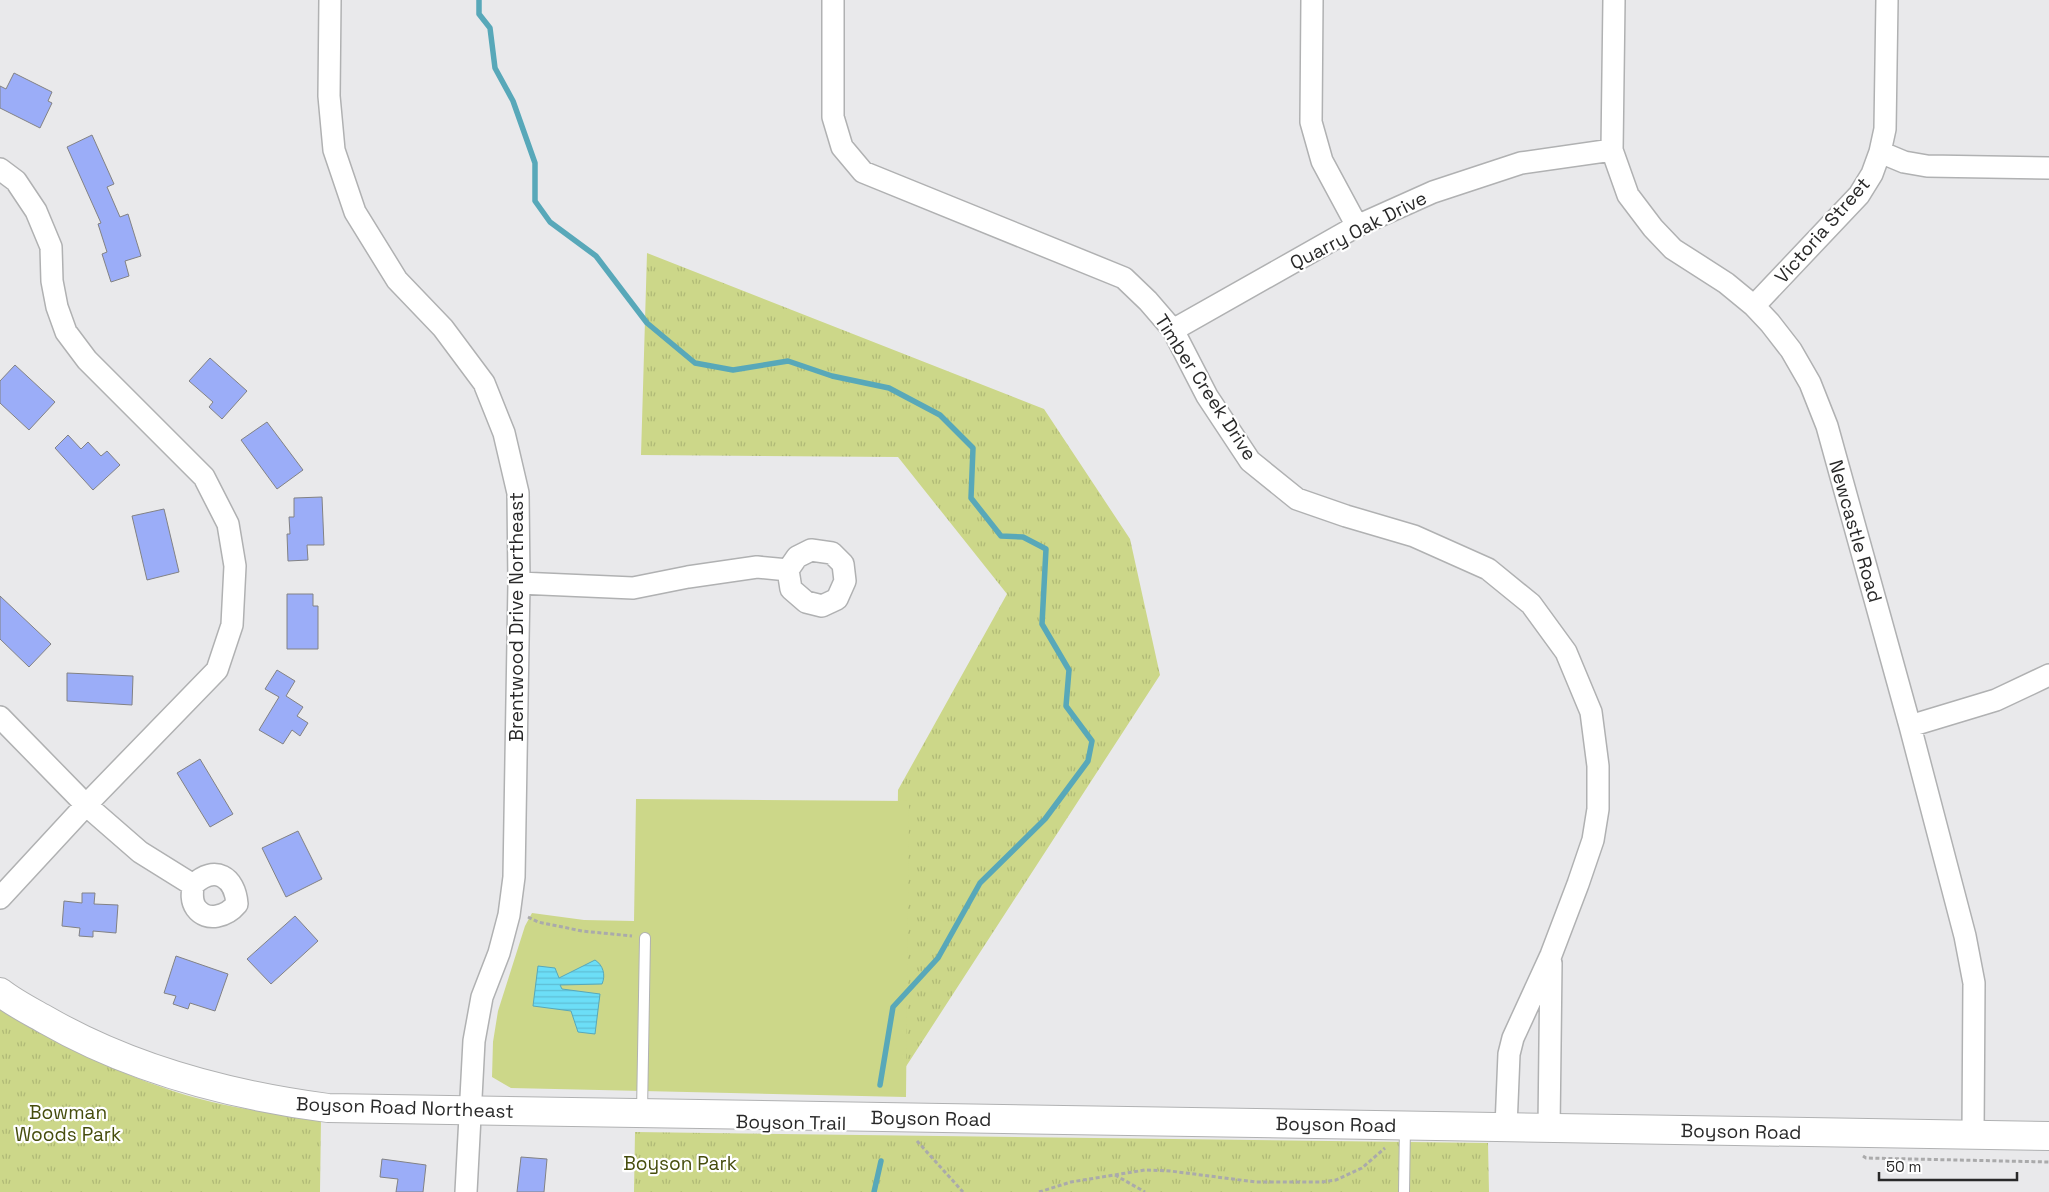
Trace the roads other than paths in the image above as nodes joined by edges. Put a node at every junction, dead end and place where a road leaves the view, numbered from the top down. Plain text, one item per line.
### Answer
1 (330, 0) edge
2 (833, 0) edge
3 (1312, 0) edge
4 (1614, 0) edge
5 (1887, 0) edge
6 (1612, 150) junction
7 (1880, 152) junction
8 (2049, 168) edge
9 (0, 169) edge
10 (1357, 226) junction
11 (1754, 306) junction
12 (1173, 330) junction
13 (788, 570) dead end
14 (519, 583) junction
15 (2049, 675) edge
16 (0, 717) edge
17 (1910, 726) junction
18 (86, 805) junction
19 (193, 885) dead end
20 (0, 898) edge
21 (644, 938) road end
22 (1551, 955) junction
23 (0, 992) edge
24 (471, 1110) junction
25 (632, 1113) junction
26 (1506, 1127) junction
27 (1549, 1128) junction
28 (1405, 1134) junction
29 (1973, 1134) junction
30 (2049, 1136) edge
31 (466, 1192) edge
32 (1404, 1192) edge

1 - 14 street, Brentwood Drive Northeast
2 - 12 street, Timber Creek Drive
3 - 10 street
4 - 6 street, Newcastle Road
5 - 7 street, Victoria Street
6 - 10 street, Quarry Oak Drive
6 - 11 street, Newcastle Road
7 - 8 street
7 - 11 street, Victoria Street
9 - 18 street
10 - 12 street, Quarry Oak Drive
11 - 17 street, Newcastle Road
12 - 22 street, Timber Creek Drive
13 - 14 street
14 - 24 street, Brentwood Drive Northeast
15 - 17 street
16 - 18 street
17 - 29 street, Newcastle Road
18 - 19 street
18 - 20 street
21 - 25 lane
22 - 26 street, Timber Creek Drive
22 - 27 street, Timber Creek Drive
23 - 24 street, Boyson Road Northeast
24 - 25 street, Boyson Road Northeast
24 - 31 street, Brentwood Drive Northeast
25 - 28 street, Boyson Road
26 - 27 street, Boyson Road
26 - 28 street, Boyson Road
27 - 29 street, Boyson Road
28 - 32 lane
29 - 30 street, Boyson Road

